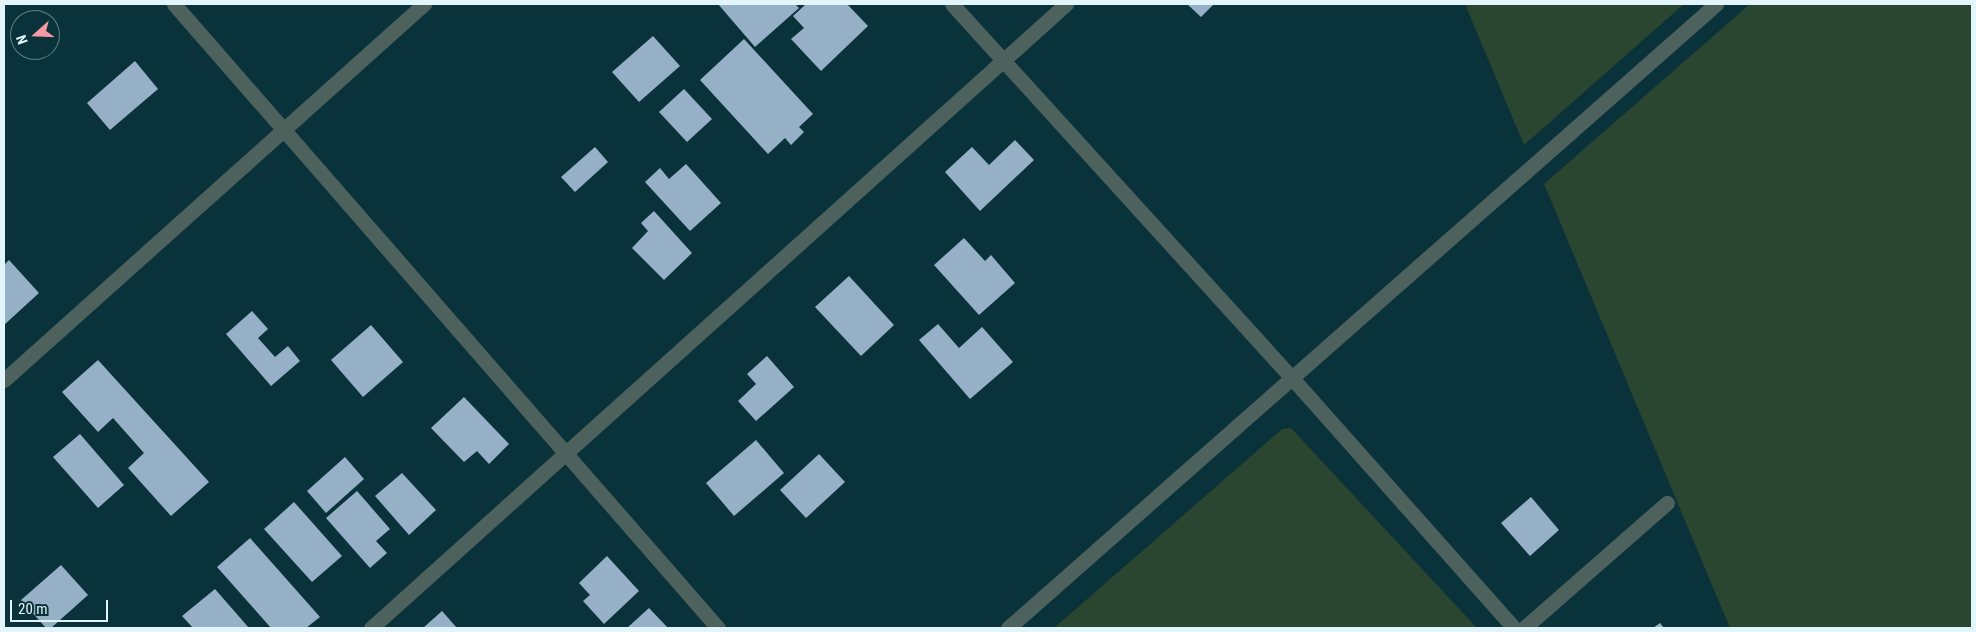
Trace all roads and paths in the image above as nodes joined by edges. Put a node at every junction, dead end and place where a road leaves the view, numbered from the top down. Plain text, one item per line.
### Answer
1 (174, 4) edge
2 (424, 4) edge
3 (952, 4) edge
4 (1066, 4) edge
5 (1716, 4) edge
6 (1003, 60) junction
7 (284, 129) junction
8 (1292, 378) junction
9 (4, 380) edge
10 (566, 453) junction
11 (1667, 504) dead end
12 (371, 628) edge
13 (718, 628) edge
14 (1008, 628) edge
15 (1514, 628) edge
16 (1524, 628) edge

1 - 7 street
2 - 7 street
3 - 6 street
4 - 6 street
5 - 8 street
6 - 8 street
6 - 10 street
7 - 9 street
7 - 10 street
8 - 14 street
8 - 15 street
10 - 12 street
10 - 13 street
11 - 16 street

